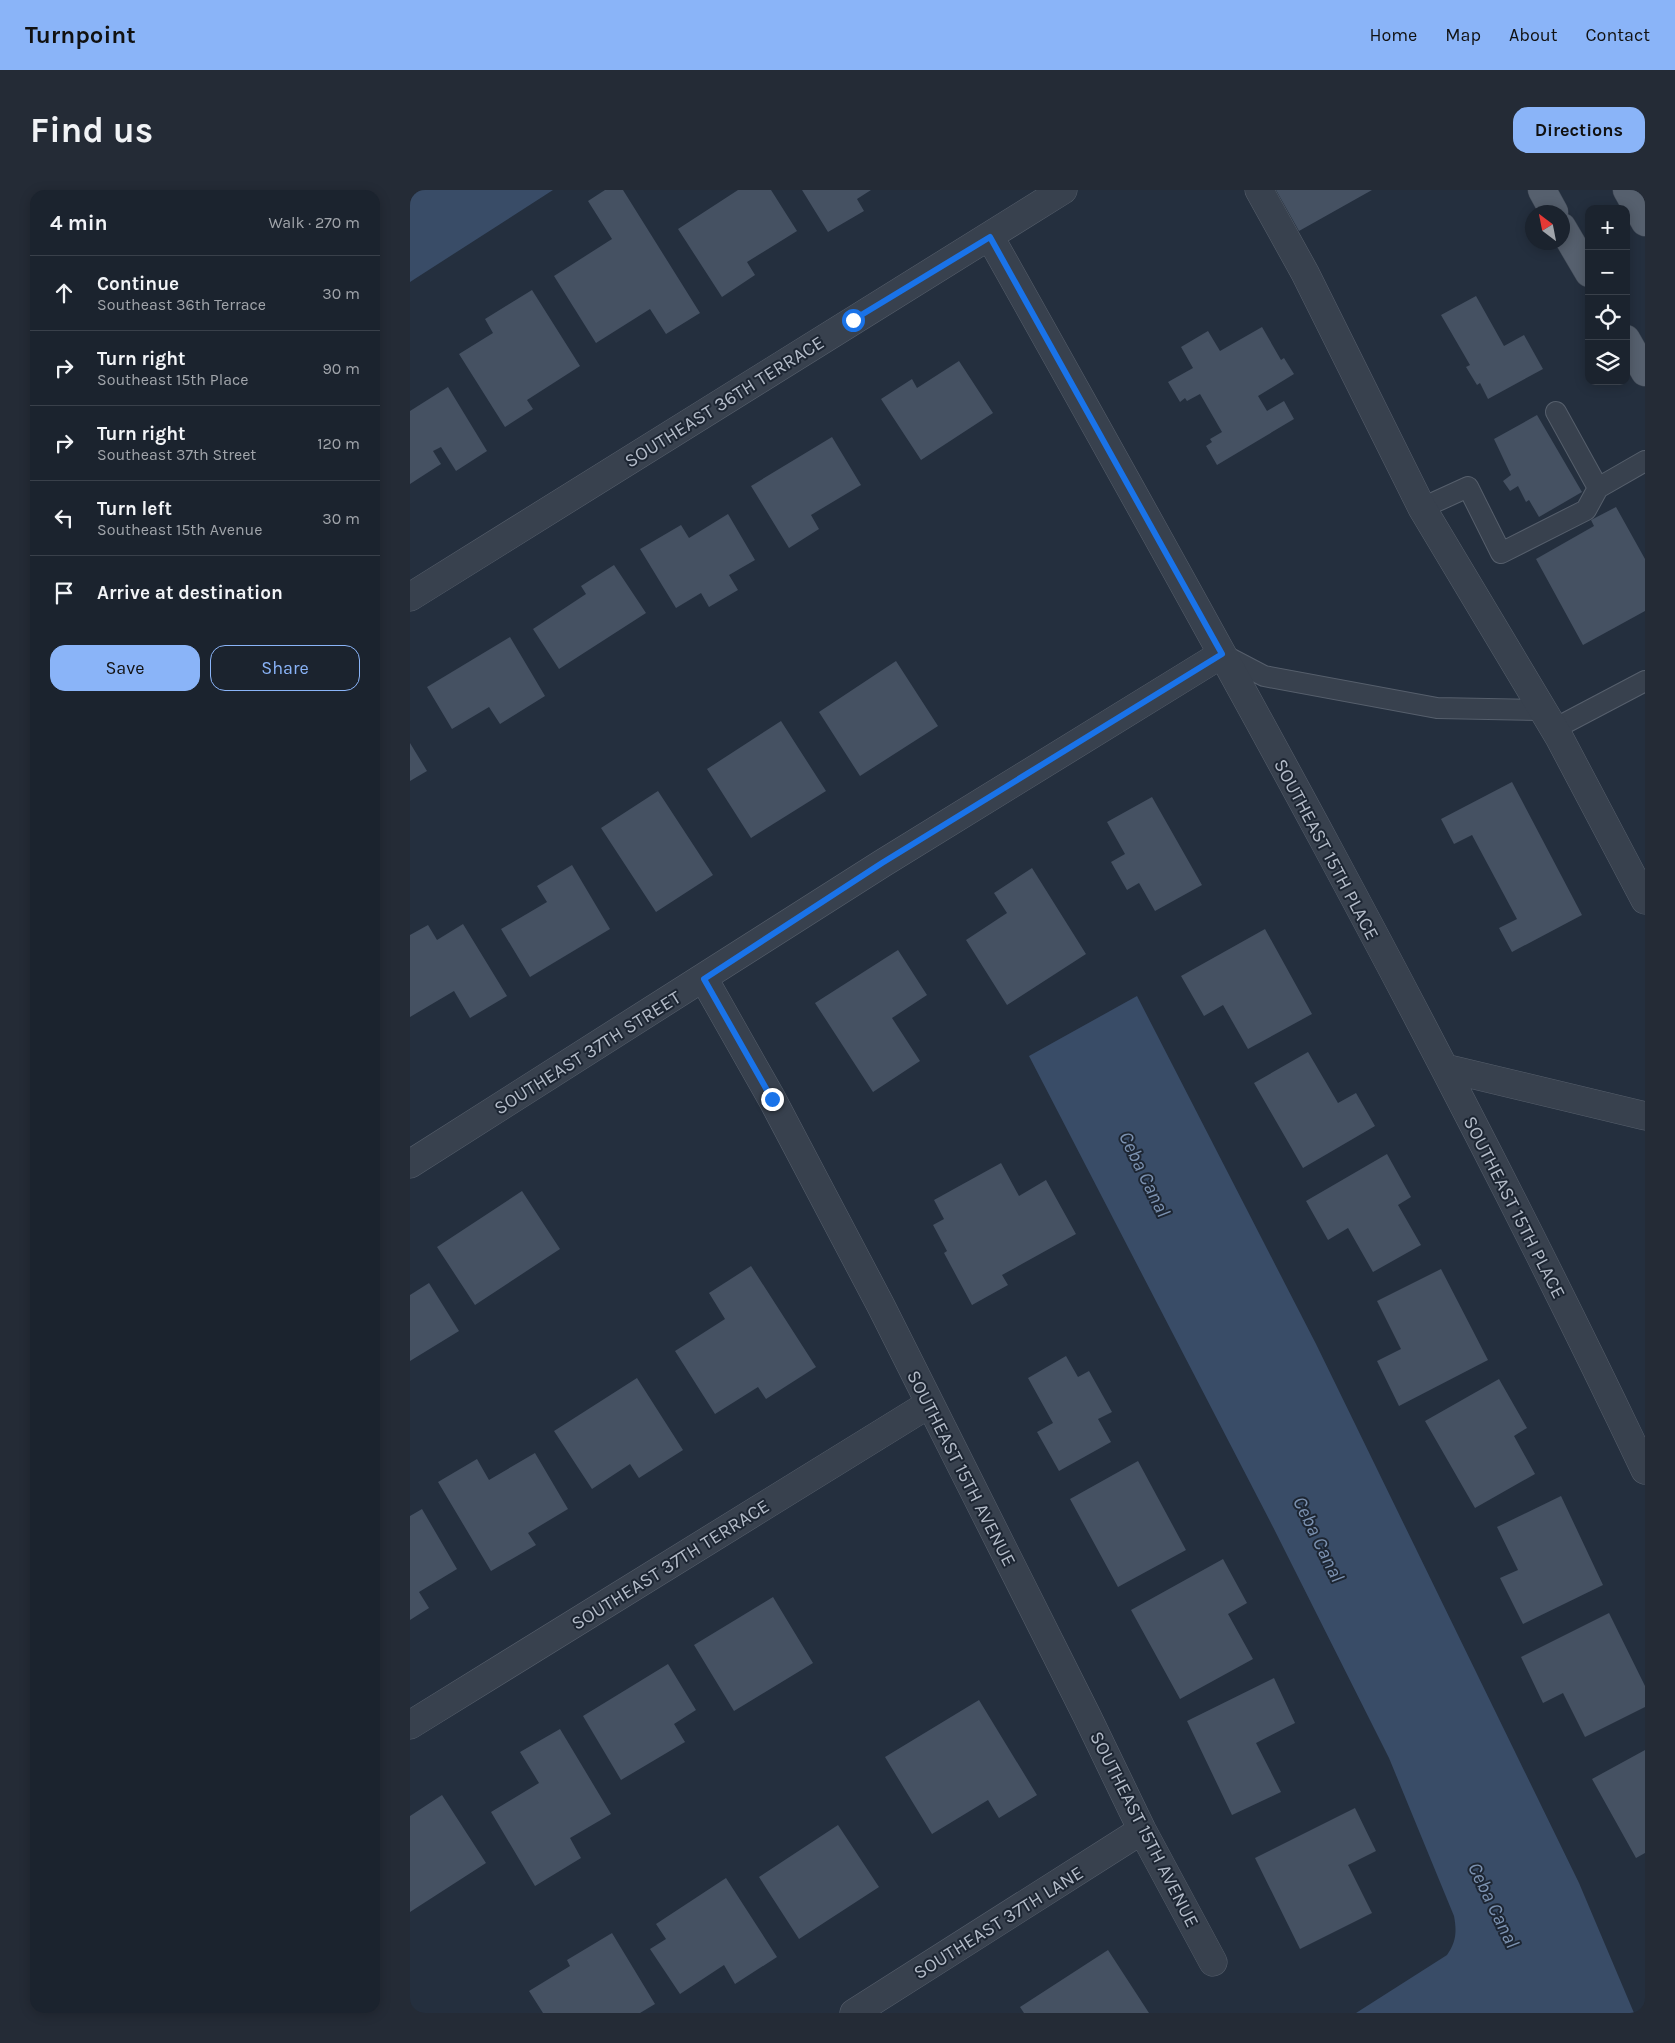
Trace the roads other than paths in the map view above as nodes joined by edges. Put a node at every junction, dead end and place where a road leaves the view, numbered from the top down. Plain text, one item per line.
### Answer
1 (1063, 190) edge
2 (1259, 190) edge
3 (1542, 190) edge
4 (1627, 190) edge
5 (1550, 205) edge
6 (1645, 222) edge
7 (990, 237) junction
8 (1570, 241) edge
9 (1585, 266) edge
10 (1627, 340) edge
11 (1645, 372) edge
12 (1556, 412) dead end
13 (1645, 461) edge
14 (1598, 488) junction
15 (1422, 508) junction
16 (410, 597) edge
17 (1222, 654) junction
18 (1645, 681) edge
19 (1548, 720) junction
20 (1645, 900) edge
21 (704, 979) junction
22 (1446, 1068) junction
23 (1645, 1116) edge
24 (410, 1164) edge
25 (929, 1404) junction
26 (1645, 1470) edge
27 (410, 1725) edge
28 (1142, 1830) junction
29 (1212, 1962) dead end
30 (854, 2013) edge

1 - 7 street, SOUTHEAST 36TH TERRACE
2 - 15 street
3 - 5 main road
4 - 6 main road
7 - 16 street, SOUTHEAST 36TH TERRACE
7 - 17 street, SOUTHEAST 15TH PLACE
8 - 9 main road
10 - 11 main road
12 - 14 lane
13 - 14 lane
14 - 15 lane
15 - 19 street
17 - 19 lane
17 - 21 street, SOUTHEAST 37TH STREET
17 - 22 street, SOUTHEAST 15TH PLACE
18 - 19 lane
19 - 20 street
21 - 24 street, SOUTHEAST 37TH STREET
21 - 25 street, SOUTHEAST 15TH AVENUE
22 - 23 street
22 - 26 street, SOUTHEAST 15TH PLACE
25 - 27 street, SOUTHEAST 37TH TERRACE
25 - 28 street, SOUTHEAST 15TH AVENUE
28 - 29 street, SOUTHEAST 15TH AVENUE
28 - 30 street, SOUTHEAST 37TH LANE

